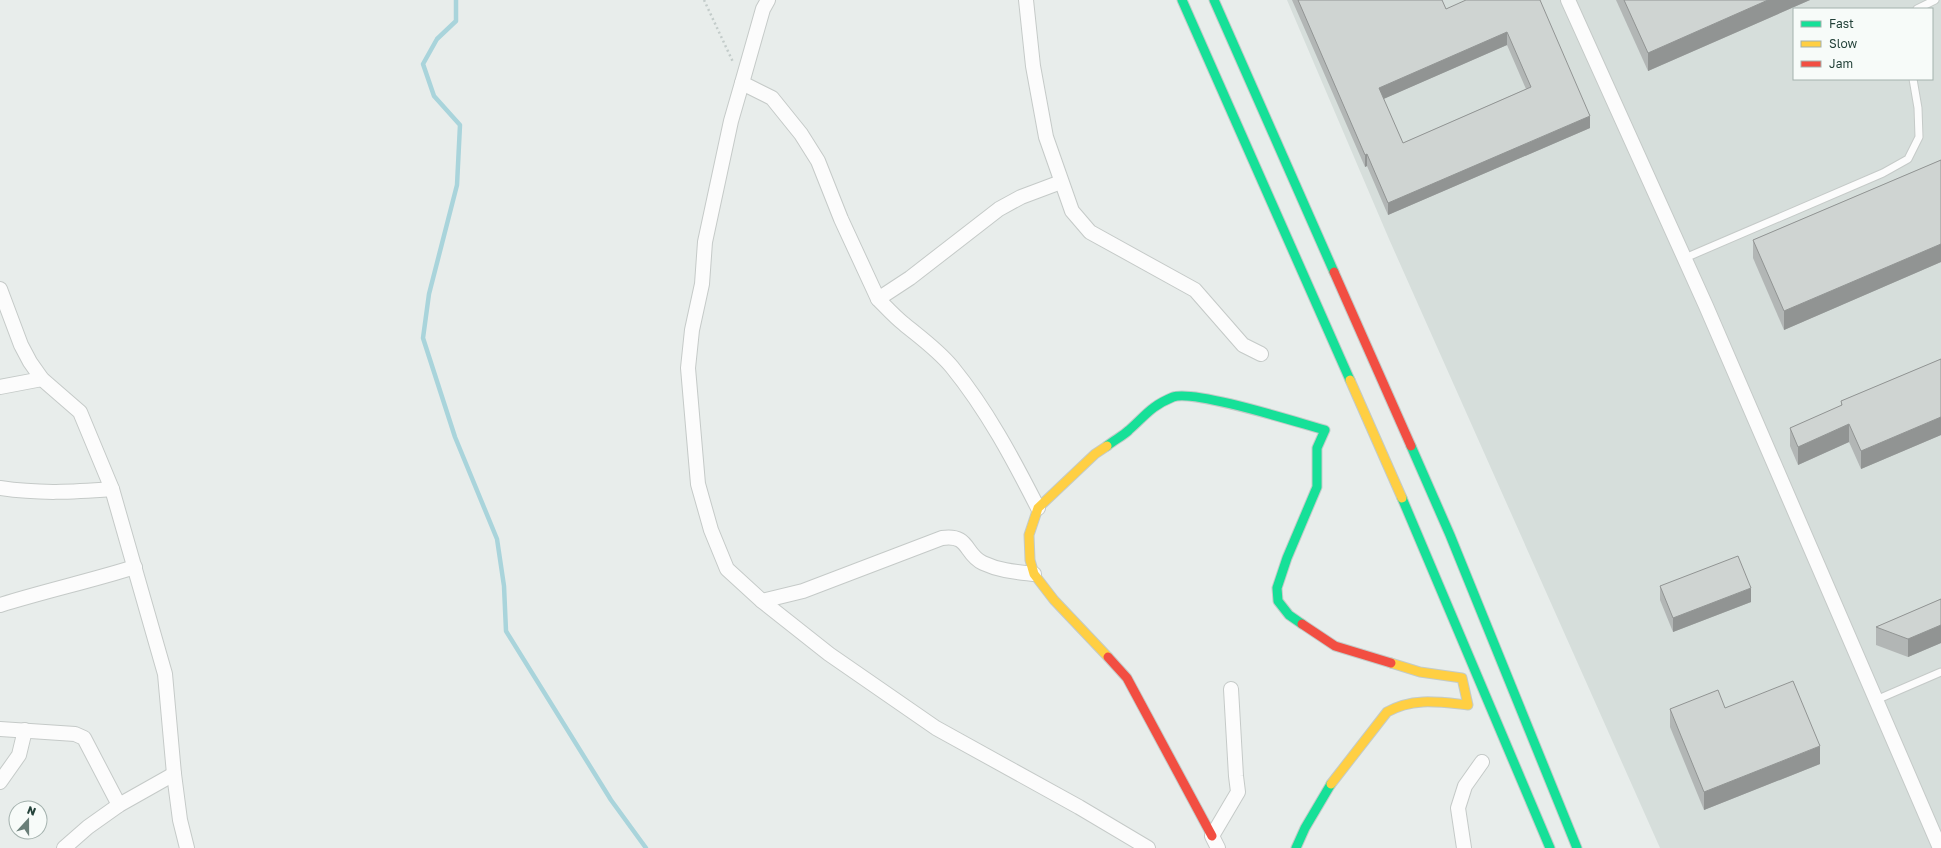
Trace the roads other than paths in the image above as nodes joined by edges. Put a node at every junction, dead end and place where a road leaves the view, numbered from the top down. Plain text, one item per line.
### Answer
1 (768, 0) edge
2 (1026, 0) edge
3 (1182, 0) edge
4 (1214, 0) edge
5 (1568, 0) edge
6 (1935, 0) edge
7 (1919, 8) edge
8 (1912, 80) edge
9 (742, 83) junction
10 (1061, 182) junction
11 (1685, 258) junction
12 (0, 289) edge
13 (878, 299) junction
14 (1261, 354) dead end
15 (42, 379) junction
16 (0, 387) edge
17 (0, 488) edge
18 (112, 489) junction
19 (1038, 508) junction
20 (135, 567) junction
21 (1034, 574) junction
22 (762, 601) junction
23 (0, 605) edge
24 (1941, 672) edge
25 (1231, 689) dead end
26 (1876, 700) junction
27 (0, 730) edge
28 (25, 730) junction
29 (1482, 762) dead end
30 (174, 774) junction
31 (0, 782) edge
32 (119, 805) junction
33 (1215, 842) edge
34 (1301, 847) edge
35 (64, 848) edge
36 (187, 848) edge
37 (1148, 848) edge
38 (1464, 848) edge
39 (1550, 848) edge
40 (1577, 848) edge
41 (1940, 848) edge

1 - 9 street
2 - 10 street
3 - 39 main road
4 - 40 main road
5 - 11 street
6 - 7 lane
8 - 11 lane
9 - 13 street
9 - 22 street
10 - 13 street
10 - 14 street
11 - 26 street
12 - 15 street
13 - 19 street
15 - 16 street
15 - 18 street
17 - 18 street
18 - 20 street
19 - 21 main road
19 - 34 main road
20 - 23 street
20 - 30 street
21 - 22 street
21 - 33 main road
22 - 37 street
24 - 26 lane
25 - 33 street
26 - 41 street
27 - 28 street
28 - 31 street
28 - 32 street
29 - 38 street
30 - 32 street
30 - 36 street
32 - 35 street

